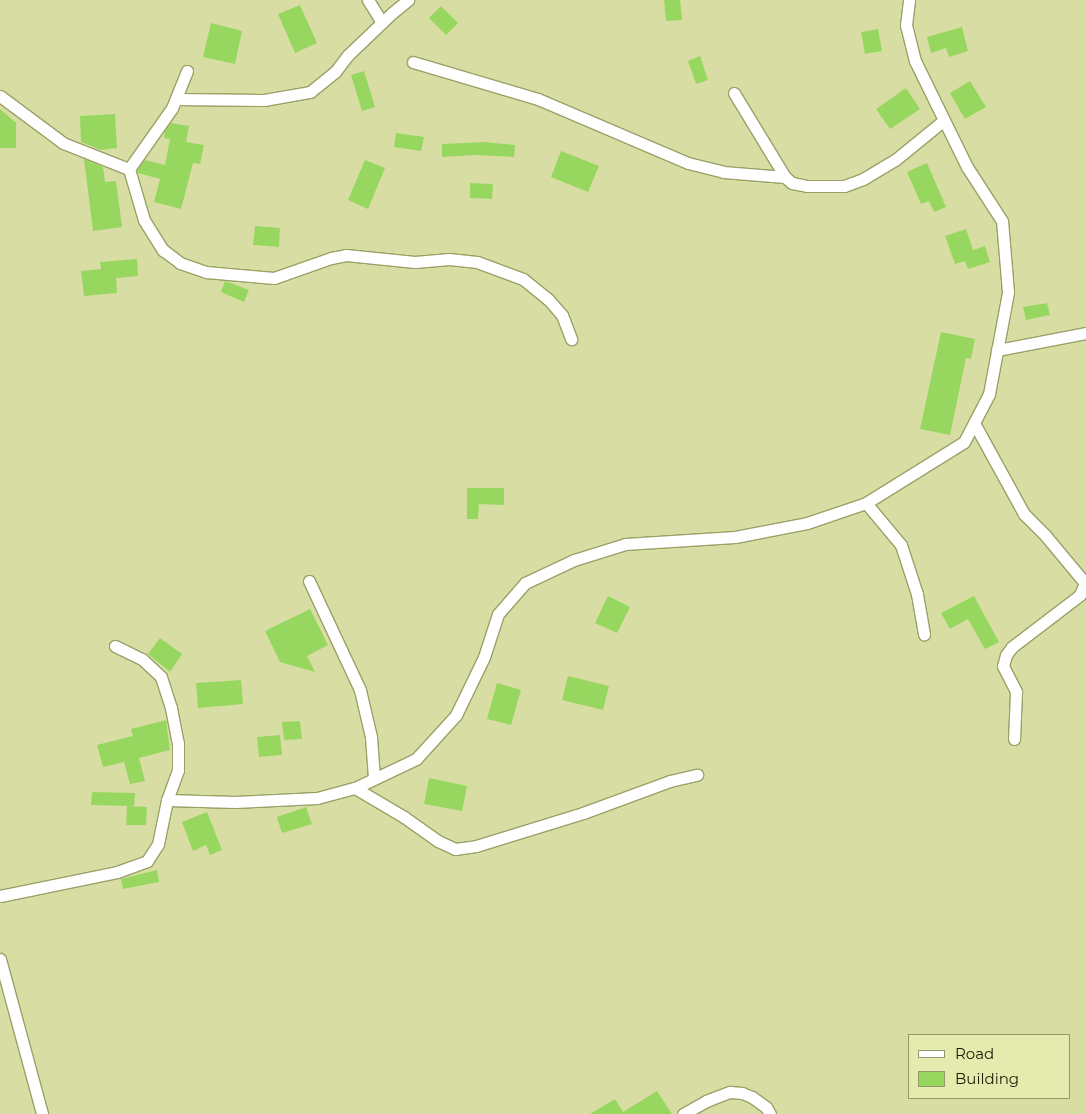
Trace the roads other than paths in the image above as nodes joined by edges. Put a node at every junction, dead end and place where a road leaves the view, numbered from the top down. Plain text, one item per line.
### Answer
1 (368, 0) edge
2 (408, 0) edge
3 (909, 0) edge
4 (382, 22) junction
5 (413, 62) dead end
6 (187, 71) dead end
7 (734, 93) dead end
8 (0, 96) edge
9 (176, 99) junction
10 (944, 120) junction
11 (129, 169) junction
12 (785, 178) junction
13 (1086, 333) edge
14 (570, 339) dead end
15 (997, 350) junction
16 (974, 423) junction
17 (866, 503) junction
18 (309, 581) dead end
19 (924, 634) dead end
20 (115, 646) dead end
21 (1014, 739) dead end
22 (697, 775) dead end
23 (374, 778) junction
24 (355, 788) junction
25 (167, 800) junction
26 (0, 896) edge
27 (0, 959) edge
28 (42, 1114) edge
29 (683, 1114) edge
30 (770, 1114) edge

1 - 4 street
2 - 4 street
3 - 10 street
4 - 9 street
5 - 12 street
6 - 9 street
7 - 12 street
8 - 11 street
9 - 11 street
10 - 12 street
10 - 15 street
11 - 14 street
13 - 15 street
15 - 16 street
16 - 17 street
16 - 21 street
17 - 19 street
17 - 23 street
18 - 23 street
20 - 25 street
22 - 24 street
23 - 24 street
24 - 25 street
25 - 26 street
27 - 28 street
29 - 30 street

